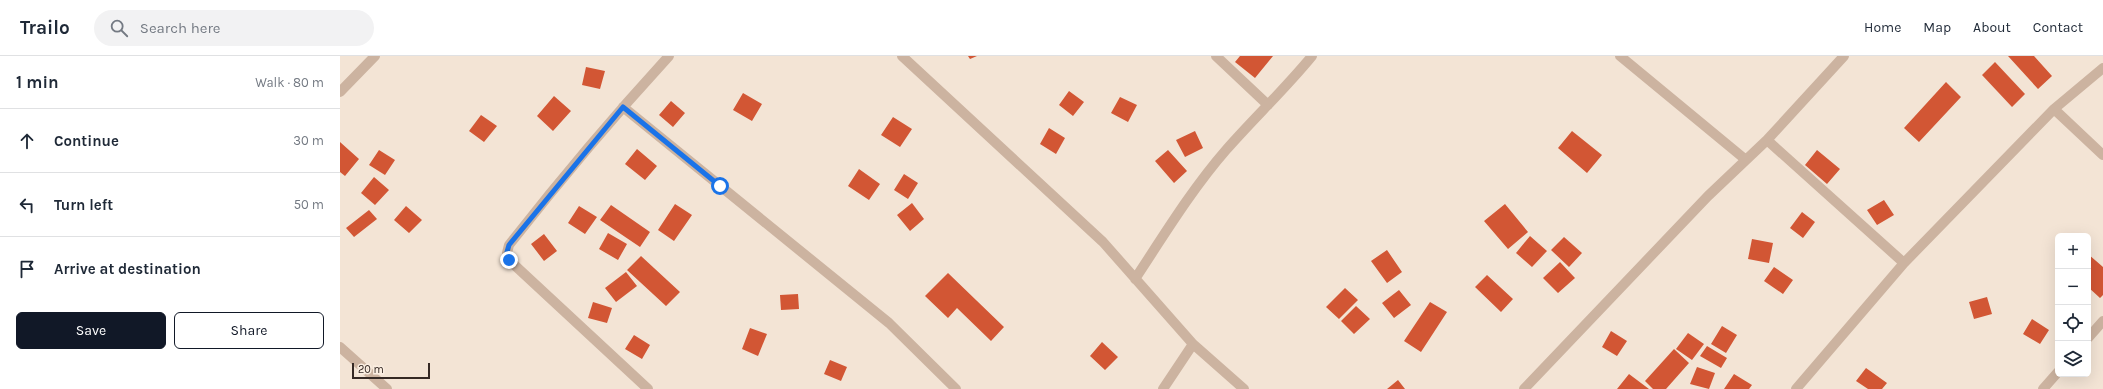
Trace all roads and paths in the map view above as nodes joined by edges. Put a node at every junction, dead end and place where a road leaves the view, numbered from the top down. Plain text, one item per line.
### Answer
1 (375, 56) edge
2 (669, 56) edge
3 (902, 56) edge
4 (1216, 56) edge
5 (1312, 56) edge
6 (1620, 56) edge
7 (1844, 56) edge
8 (2103, 68) edge
9 (340, 92) edge
10 (1268, 105) junction
11 (623, 107) junction
12 (2054, 109) junction
13 (1767, 140) junction
14 (2103, 155) edge
15 (1746, 160) junction
16 (1904, 263) junction
17 (1135, 279) junction
18 (2103, 321) edge
19 (2091, 335) edge
20 (1192, 344) junction
21 (340, 347) edge
22 (2055, 375) edge
23 (387, 389) edge
24 (648, 389) edge
25 (956, 389) edge
26 (1162, 389) edge
27 (1244, 389) edge
28 (1524, 389) edge
29 (1796, 389) edge
30 (2043, 389) edge

1 - 9 street
2 - 11 street
3 - 17 street
4 - 10 street
5 - 10 street
6 - 15 street
7 - 13 street
8 - 12 street
10 - 17 street
11 - 24 street
11 - 25 street
12 - 14 street
12 - 16 street
13 - 15 street
13 - 16 street
15 - 28 street
16 - 29 street
17 - 20 street
18 - 19 street
20 - 26 street
20 - 27 street
21 - 23 street
22 - 30 street

